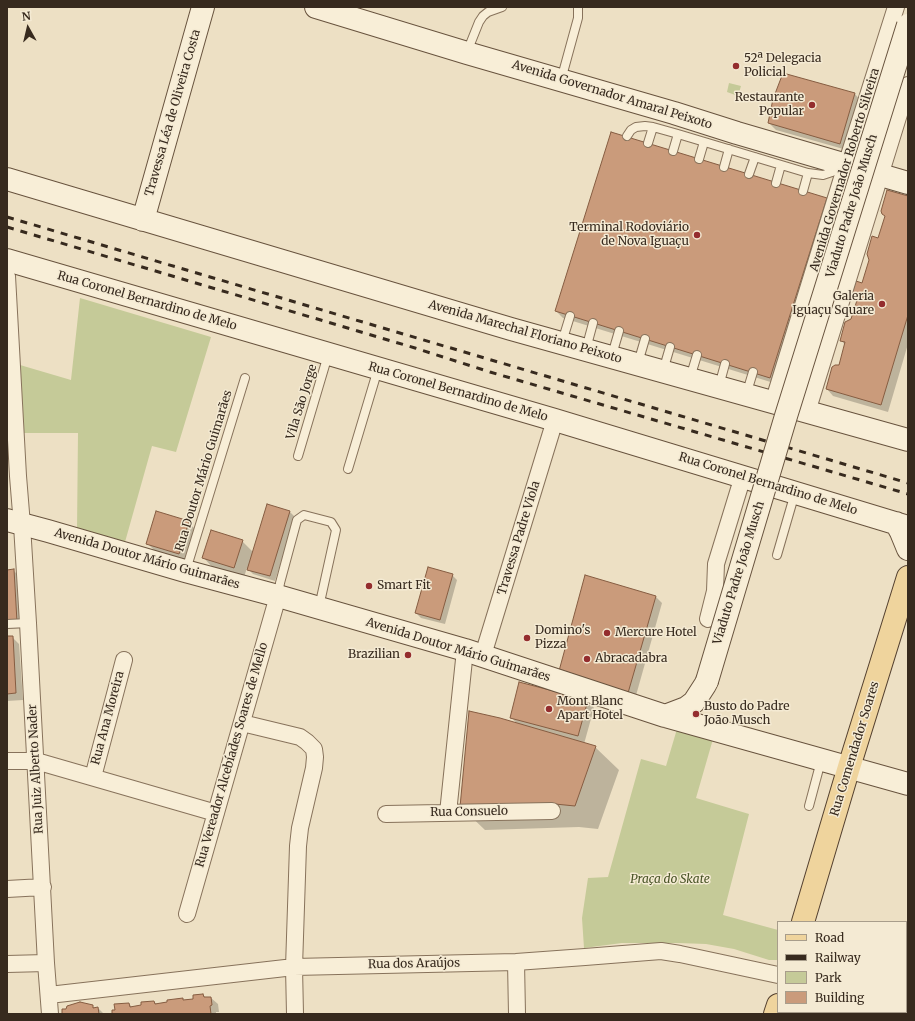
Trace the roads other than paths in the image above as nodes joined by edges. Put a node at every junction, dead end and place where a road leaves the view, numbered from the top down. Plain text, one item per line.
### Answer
1 (203, 7) edge
2 (316, 7) edge
3 (502, 7) edge
4 (578, 7) edge
5 (896, 7) edge
6 (908, 25) edge
7 (467, 53) junction
8 (561, 80) junction
9 (908, 85) edge
10 (653, 127) junction
11 (678, 134) junction
12 (627, 136) dead end
13 (704, 142) junction
14 (648, 143) dead end
15 (729, 149) junction
16 (673, 150) dead end
17 (754, 157) junction
18 (699, 159) dead end
19 (781, 165) junction
20 (846, 165) junction
21 (724, 166) dead end
22 (808, 173) junction
23 (749, 174) dead end
24 (880, 175) junction
25 (7, 179) edge
26 (776, 183) dead end
27 (908, 183) edge
28 (803, 191) dead end
29 (143, 220) junction
30 (7, 260) edge
31 (7, 276) edge
32 (570, 316) dead end
33 (593, 323) dead end
34 (619, 331) dead end
35 (645, 339) dead end
36 (562, 343) junction
37 (670, 347) dead end
38 (586, 350) junction
39 (328, 354) junction
40 (697, 355) dead end
41 (611, 357) junction
42 (637, 364) junction
43 (725, 364) dead end
44 (378, 368) junction
45 (663, 372) junction
46 (752, 372) dead end
47 (245, 378) dead end
48 (690, 379) junction
49 (718, 387) junction
50 (746, 395) junction
51 (773, 403) junction
52 (808, 412) junction
53 (555, 420) junction
54 (908, 440) edge
55 (298, 456) dead end
56 (348, 469) dead end
57 (743, 476) junction
58 (795, 492) junction
59 (15, 523) edge
60 (902, 525) edge
61 (908, 549) edge
62 (777, 555) dead end
63 (185, 571) junction
64 (908, 576) edge
65 (278, 596) junction
66 (319, 608) junction
67 (708, 619) dead end
68 (28, 622) junction
69 (7, 624) edge
70 (474, 652) junction
71 (124, 660) dead end
72 (706, 683) junction
73 (665, 716) junction
74 (242, 723) junction
75 (724, 733) junction
76 (821, 760) junction
77 (7, 761) edge
78 (36, 761) junction
79 (849, 767) junction
80 (92, 777) junction
81 (908, 784) edge
82 (809, 806) dead end
83 (552, 811) dead end
84 (216, 813) junction
85 (448, 813) junction
86 (386, 814) dead end
87 (43, 887) junction
88 (7, 889) edge
89 (187, 914) dead end
90 (803, 921) edge
91 (516, 962) junction
92 (46, 963) junction
93 (7, 964) edge
94 (294, 967) junction
95 (777, 975) edge
96 (49, 995) junction
97 (50, 1014) edge
98 (295, 1014) edge
99 (517, 1014) edge

1 - 29 main road, Travessa Léa de Oliveira Costa
2 - 7 main road, Avenida Governador Amaral Peixoto
3 - 7 lane
4 - 8 lane
5 - 20 street, Avenida Governador Roberto Silveira
6 - 72 main road, Viaduto Padre João Musch, bridge
7 - 8 main road, Avenida Governador Amaral Peixoto
8 - 20 main road, Avenida Governador Amaral Peixoto
9 - 24 street
10 - 11 lane
10 - 12 lane
10 - 14 lane
11 - 13 lane
11 - 16 lane
13 - 15 lane
13 - 18 lane
15 - 17 lane
15 - 21 lane
17 - 19 lane
17 - 23 lane
19 - 22 lane
19 - 26 lane
20 - 22 lane
20 - 24 main road, Avenida Governador Amaral Peixoto
20 - 51 street, Avenida Governador Roberto Silveira
22 - 28 lane
24 - 27 main road, Avenida Governador Amaral Peixoto
24 - 52 street
25 - 29 main road, Avenida Marechal Floriano Peixoto
29 - 36 main road, Avenida Marechal Floriano Peixoto
30 - 39 main road, Rua Coronel Bernardino de Melo
31 - 59 street, Rua Juiz Alberto Nader
32 - 36 lane
33 - 38 lane
34 - 41 lane
35 - 42 lane
36 - 38 main road, Avenida Marechal Floriano Peixoto
37 - 45 lane
38 - 41 main road, Avenida Marechal Floriano Peixoto
39 - 44 main road, Rua Coronel Bernardino de Melo
39 - 55 lane, Vila São Jorge
40 - 48 lane
41 - 42 main road, Avenida Marechal Floriano Peixoto
42 - 45 main road, Avenida Marechal Floriano Peixoto
43 - 49 lane
44 - 53 main road, Rua Coronel Bernardino de Melo
44 - 56 lane
45 - 48 main road, Avenida Marechal Floriano Peixoto
46 - 50 lane
47 - 63 lane, Rua Doutor Mário Guimarães
48 - 49 main road, Avenida Marechal Floriano Peixoto
49 - 50 main road, Avenida Marechal Floriano Peixoto
50 - 51 main road, Avenida Marechal Floriano Peixoto
51 - 52 main road, Avenida Marechal Floriano Peixoto
52 - 54 main road, Avenida Marechal Floriano Peixoto
53 - 57 main road, Rua Coronel Bernardino de Melo
53 - 70 street, Travessa Padre Viola
57 - 58 main road, Rua Coronel Bernardino de Melo
57 - 67 street
58 - 60 main road, Rua Coronel Bernardino de Melo
58 - 62 lane
59 - 63 main road, Avenida Doutor Mário Guimarães
59 - 68 street, Rua Juiz Alberto Nader
60 - 61 main road
63 - 65 main road, Avenida Doutor Mário Guimarães
64 - 79 main road, Rua Comendador Soares
65 - 66 main road, Avenida Doutor Mário Guimarães
65 - 66 lane
65 - 74 street, Rua Vereador Alcebíades Soares de Mello
66 - 70 main road, Avenida Doutor Mário Guimarães
68 - 69 lane
68 - 78 street, Rua Juiz Alberto Nader
70 - 73 main road, Avenida Doutor Mário Guimarães
70 - 85 street, Travessa Padre Viola
71 - 80 street, Rua Ana Moreira
72 - 73 main road, Viaduto Padre João Musch
72 - 75 main road, Viaduto Padre João Musch
73 - 75 main road, Avenida Doutor Mário Guimarães
74 - 84 street, Rua Vereador Alcebíades Soares de Mello
74 - 94 street
75 - 76 main road, Avenida Doutor Mário Guimarães
76 - 79 main road, Avenida Doutor Mário Guimarães
76 - 82 lane
77 - 78 street
78 - 80 street
78 - 87 street, Rua Juiz Alberto Nader
79 - 81 main road, Avenida Doutor Mário Guimarães
79 - 90 main road, Rua Comendador Soares
80 - 84 street
83 - 85 street, Rua Consuelo
84 - 89 street, Rua Vereador Alcebíades Soares de Mello
85 - 86 street, Rua Consuelo
87 - 88 street
87 - 92 street, Rua Juiz Alberto Nader
91 - 94 street, Rua dos Araújos
91 - 95 street, Rua dos Araújos
91 - 99 street
92 - 93 street
92 - 96 street, Rua Juiz Alberto Nader
94 - 96 street, Rua dos Araújos
94 - 98 street
96 - 97 street, Rua Juiz Alberto Nader

